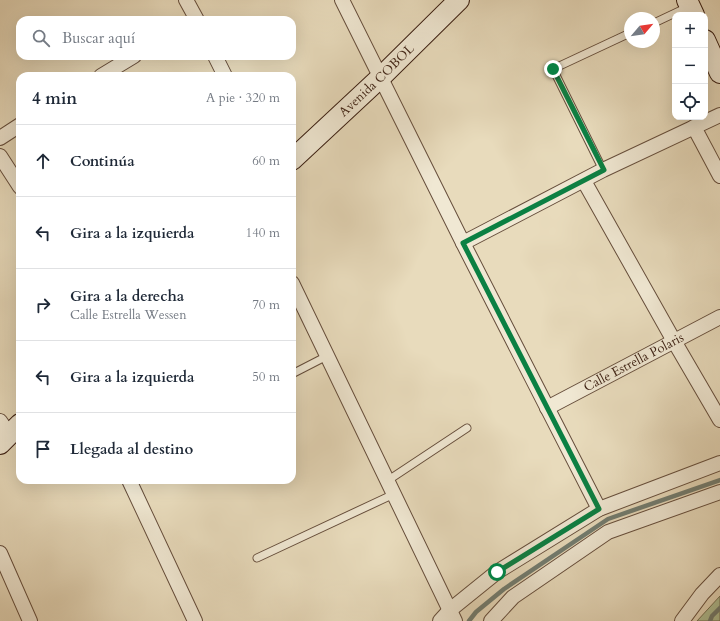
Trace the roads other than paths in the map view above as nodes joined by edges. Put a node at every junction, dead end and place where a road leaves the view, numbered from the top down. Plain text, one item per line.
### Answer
1 (186, 0) edge
2 (342, 0) edge
3 (459, 0) edge
4 (690, 7) edge
5 (194, 16) edge
6 (660, 20) edge
7 (624, 37) edge
8 (708, 47) edge
9 (127, 60) edge
10 (217, 60) edge
11 (108, 72) edge
12 (223, 72) edge
13 (720, 73) edge
14 (381, 77) junction
15 (720, 115) edge
16 (694, 127) junction
17 (16, 128) edge
18 (0, 138) edge
19 (0, 156) edge
20 (296, 156) edge
21 (604, 170) junction
22 (720, 176) edge
23 (16, 181) edge
24 (584, 181) junction
25 (463, 243) junction
26 (296, 291) edge
27 (720, 317) edge
28 (674, 341) junction
29 (327, 356) junction
30 (296, 372) edge
31 (547, 408) junction
32 (720, 420) edge
33 (468, 428) dead end
34 (720, 463) edge
35 (388, 482) junction
36 (131, 484) edge
37 (720, 492) edge
38 (394, 494) junction
39 (599, 509) junction
40 (0, 553) edge
41 (257, 558) dead end
42 (720, 575) edge
43 (452, 616) edge
44 (30, 621) edge
45 (195, 621) edge
46 (440, 621) edge
47 (491, 621) edge
48 (682, 621) edge

1 - 5 street
2 - 14 street
3 - 14 main road, Avenida COBOL
4 - 6 lane
7 - 21 lane
8 - 13 main road
9 - 11 street
10 - 12 street
14 - 20 main road, Avenida COBOL
14 - 25 street
15 - 16 street
16 - 21 street
16 - 22 street
17 - 18 street
19 - 23 street
21 - 24 street
24 - 25 street
24 - 28 street
25 - 31 street
26 - 29 street
27 - 28 street, Calle Estrella Polaris
28 - 31 street, Calle Estrella Polaris
28 - 32 street
29 - 30 lane
29 - 35 street
31 - 39 street
33 - 35 lane
34 - 39 street
35 - 38 street
36 - 45 street
37 - 47 street
38 - 41 lane
38 - 43 street
39 - 43 street
40 - 44 street
42 - 48 street
43 - 46 street

